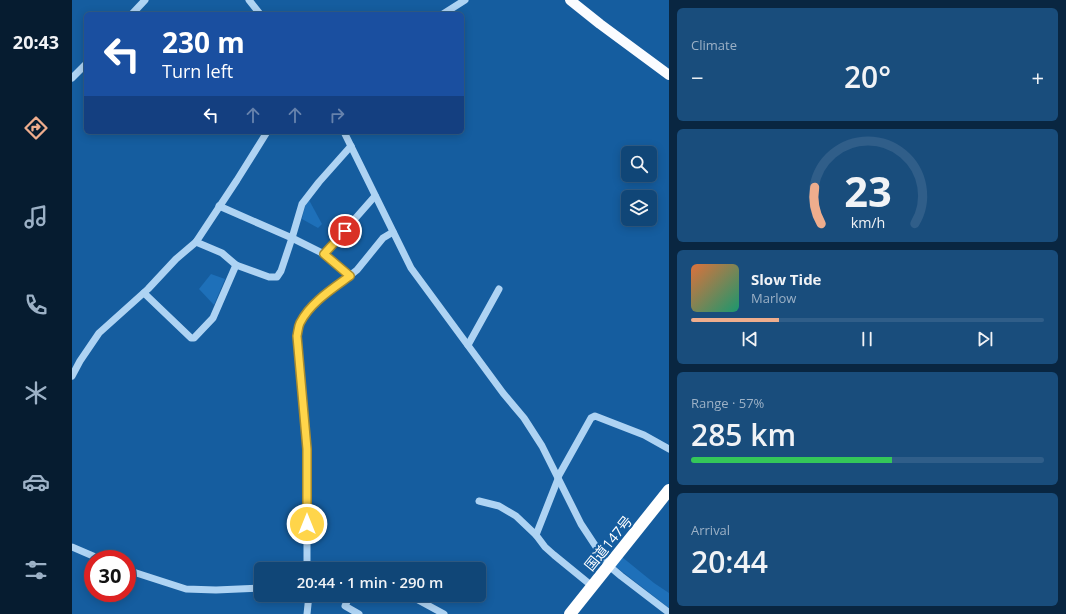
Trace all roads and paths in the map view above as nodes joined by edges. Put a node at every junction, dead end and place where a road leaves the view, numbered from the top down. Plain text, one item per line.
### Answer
1 (144, 0) edge
2 (249, 0) edge
3 (465, 0) edge
4 (570, 0) edge
5 (134, 12) edge
6 (258, 12) edge
7 (446, 12) edge
8 (84, 66) edge
9 (73, 75) edge
10 (669, 75) edge
11 (266, 134) edge
12 (345, 134) edge
13 (351, 146) junction
14 (375, 196) junction
15 (220, 206) junction
16 (393, 232) junction
17 (292, 238) junction
18 (196, 242) junction
19 (324, 254) junction
20 (236, 265) junction
21 (350, 276) junction
22 (499, 289) dead end
23 (144, 293) junction
24 (468, 345) junction
25 (72, 376) edge
26 (669, 449) edge
27 (558, 478) junction
28 (669, 490) edge
29 (479, 501) dead end
30 (536, 535) junction
31 (72, 547) edge
32 (84, 552) edge
33 (307, 562) edge
34 (608, 565) junction
35 (136, 573) edge
36 (592, 586) junction
37 (254, 588) edge
38 (308, 602) edge
39 (347, 602) edge
40 (422, 602) edge
41 (306, 614) edge
42 (359, 614) edge
43 (444, 614) edge
44 (570, 614) edge
45 (669, 614) edge

1 - 5 street
2 - 6 street
3 - 7 street
4 - 10 main road
8 - 9 street
11 - 15 street
12 - 13 street
13 - 14 street
13 - 17 street
14 - 16 street
14 - 19 street
15 - 17 street
15 - 18 street
16 - 21 street
16 - 24 street
17 - 19 street
17 - 20 street
18 - 20 street
18 - 23 street
19 - 21 street
20 - 23 street
21 - 33 street
22 - 24 street
23 - 25 street
24 - 27 street
26 - 27 street
27 - 30 street
27 - 34 street
28 - 34 highway, 国道147号
29 - 30 street
30 - 36 street
31 - 32 street
34 - 36 highway, 国道147号
34 - 45 street
35 - 37 street
36 - 44 highway, 国道147号
38 - 41 street
39 - 42 street
40 - 43 street

